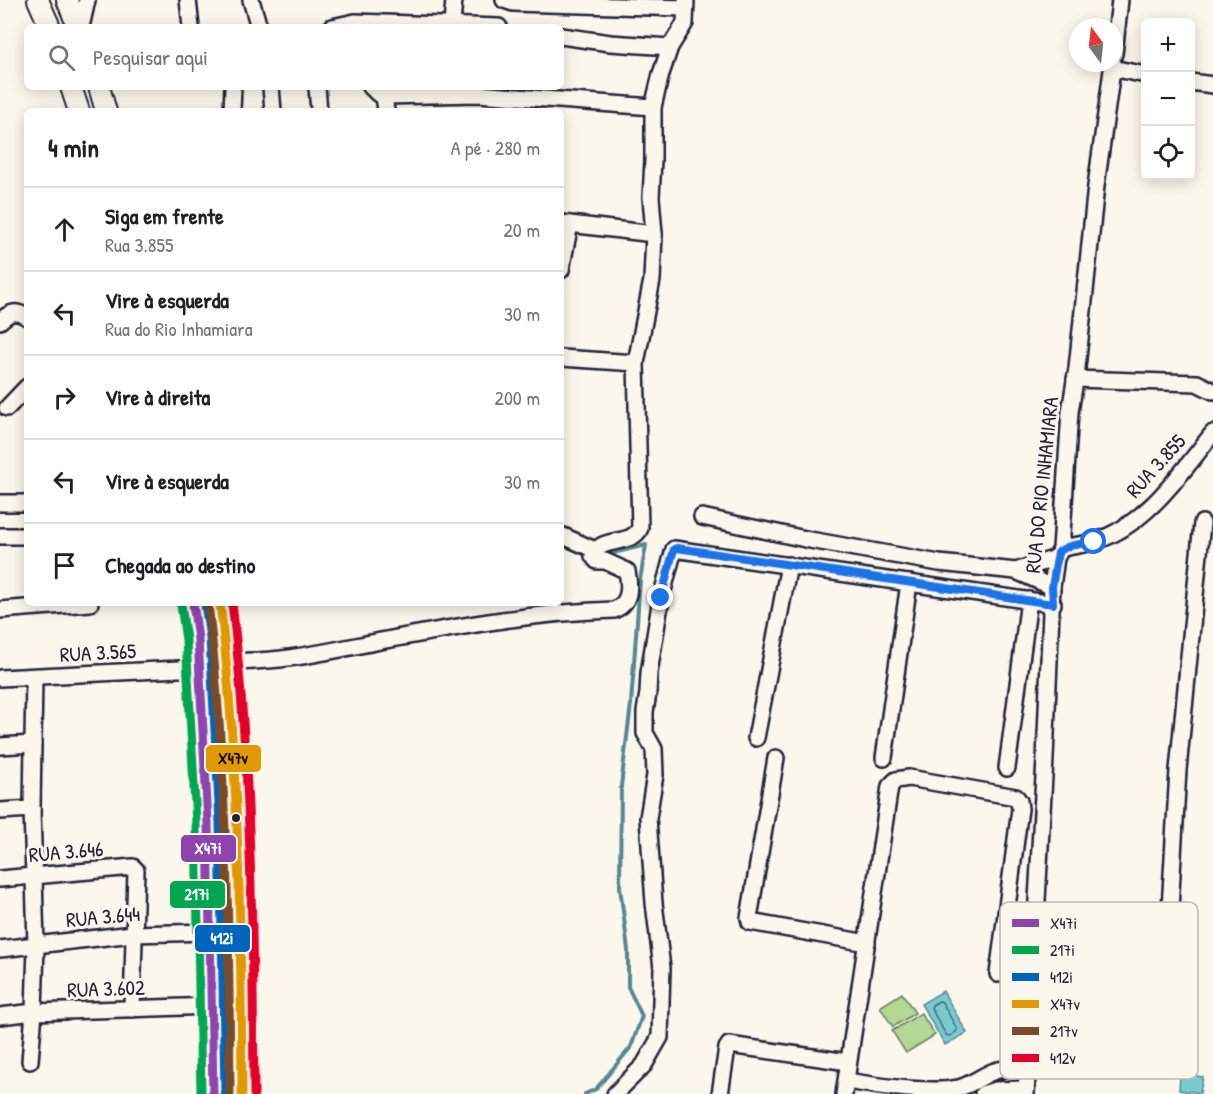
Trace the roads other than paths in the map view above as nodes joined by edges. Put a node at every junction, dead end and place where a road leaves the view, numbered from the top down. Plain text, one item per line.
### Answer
1 (38, 0) edge
2 (68, 0) edge
3 (87, 0) edge
4 (188, 0) edge
5 (251, 0) edge
6 (454, 0) edge
7 (504, 0) edge
8 (1120, 0) edge
9 (553, 2) edge
10 (685, 4) edge
11 (1118, 18) edge
12 (49, 24) edge
13 (78, 24) edge
14 (80, 24) edge
15 (191, 24) edge
16 (257, 24) edge
17 (452, 24) edge
18 (564, 36) edge
19 (670, 47) junction
20 (1123, 66) edge
21 (1112, 72) edge
22 (1141, 73) edge
23 (1195, 83) edge
24 (1213, 85) edge
25 (72, 90) edge
26 (100, 90) edge
27 (233, 90) edge
28 (271, 90) edge
29 (317, 90) edge
30 (380, 98) edge
31 (653, 107) junction
32 (78, 108) edge
33 (105, 108) edge
34 (232, 108) edge
35 (273, 108) edge
36 (319, 108) edge
37 (565, 224) edge
38 (654, 234) junction
39 (24, 315) edge
40 (4, 317) edge
41 (564, 358) edge
42 (636, 363) junction
43 (1074, 380) junction
44 (24, 390) edge
45 (1213, 391) edge
46 (7, 408) dead end
47 (1213, 433) edge
48 (0, 502) edge
49 (24, 503) edge
50 (702, 517) dead end
51 (1202, 523) dead end
52 (0, 536) edge
53 (24, 536) edge
54 (564, 536) edge
55 (595, 550) junction
56 (1059, 554) junction
57 (789, 565) junction
58 (1016, 571) junction
59 (909, 583) junction
60 (1052, 587) junction
61 (1029, 600) junction
62 (1053, 604) junction
63 (24, 606) edge
64 (193, 606) edge
65 (220, 606) edge
66 (0, 610) edge
67 (224, 635) junction
68 (198, 639) junction
69 (226, 661) junction
70 (199, 668) junction
71 (0, 678) edge
72 (33, 678) junction
73 (756, 738) dead end
74 (33, 744) junction
75 (0, 746) edge
76 (776, 758) dead end
77 (884, 758) dead end
78 (1007, 768) dead end
79 (32, 809) junction
80 (0, 811) edge
81 (33, 876) junction
82 (0, 879) edge
83 (1008, 902) edge
84 (1037, 902) edge
85 (1170, 902) edge
86 (210, 932) junction
87 (133, 934) junction
88 (867, 943) junction
89 (36, 945) junction
90 (0, 949) edge
91 (1000, 959) edge
92 (998, 974) dead end
93 (213, 1006) junction
94 (132, 1010) junction
95 (34, 1012) junction
96 (0, 1016) edge
97 (30, 1061) dead end
98 (848, 1062) junction
99 (1000, 1069) edge
100 (845, 1091) edge
101 (1026, 1092) edge
102 (213, 1094) edge
103 (242, 1094) edge
104 (615, 1094) edge
105 (720, 1094) edge
106 (982, 1094) edge

1 - 12 main road
2 - 13 main road
3 - 14 street
4 - 15 street
5 - 16 street
6 - 17 street
7 - 9 street
8 - 11 street, RUA DO RIO INHAMIARA
9 - 10 street
10 - 19 street
18 - 19 street
19 - 31 street
20 - 22 street
21 - 43 street, RUA DO RIO INHAMIARA
23 - 24 street
25 - 32 main road
26 - 33 main road
27 - 34 street
28 - 35 street
29 - 36 street
30 - 31 street
31 - 38 street
37 - 38 street
38 - 42 street
39 - 40 street
41 - 42 street
42 - 55 street
43 - 45 street
43 - 56 street, RUA DO RIO INHAMIARA
44 - 46 street
47 - 56 street, RUA 3.855
48 - 49 street
50 - 58 street
51 - 85 street
52 - 53 street
54 - 55 street
55 - 69 street
56 - 58 street, RUA 3.855
56 - 60 street, RUA DO RIO INHAMIARA
57 - 59 street
57 - 73 street
57 - 104 street
58 - 60 street
59 - 61 street
59 - 77 street
60 - 62 street, RUA DO RIO INHAMIARA
61 - 62 street
61 - 78 street
62 - 84 street, RUA DO RIO INHAMIARA
63 - 66 street
64 - 68 main road
65 - 67 main road
67 - 68 main road
67 - 69 main road
68 - 70 main road
69 - 103 main road
70 - 72 street, RUA 3.565
70 - 86 main road
71 - 72 street, RUA 3.565
72 - 74 street
74 - 75 street
74 - 79 street
76 - 88 street
79 - 80 street
79 - 81 street
81 - 82 street, RUA 3.646
81 - 87 street, RUA 3.646
81 - 89 street
83 - 88 street
86 - 87 street, RUA 3.644
86 - 93 main road
87 - 89 street, RUA 3.644
87 - 94 street
88 - 98 street
89 - 90 street, RUA 3.644
89 - 95 street
91 - 92 street
93 - 94 street, RUA 3.602
93 - 102 main road
94 - 95 street, RUA 3.602
95 - 96 street, RUA 3.602
95 - 97 street
98 - 100 street
98 - 105 street
99 - 100 street
101 - 106 street

